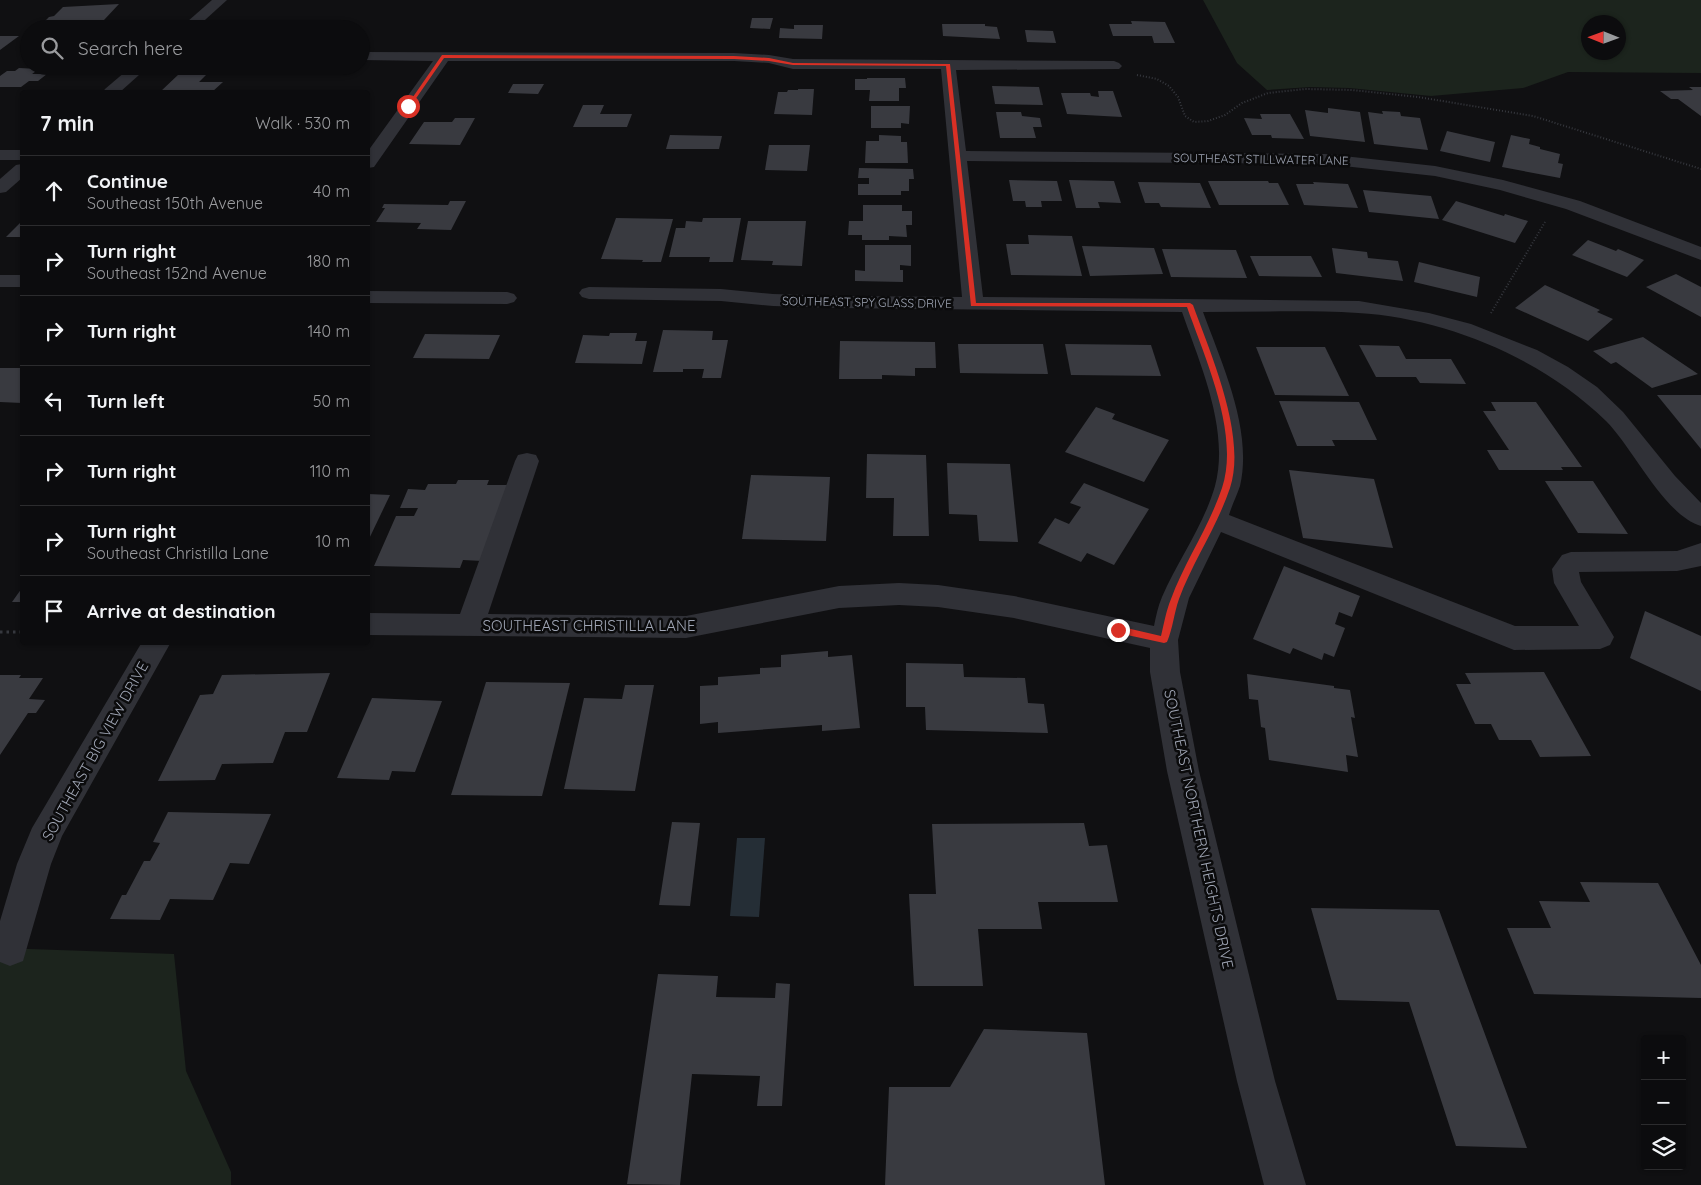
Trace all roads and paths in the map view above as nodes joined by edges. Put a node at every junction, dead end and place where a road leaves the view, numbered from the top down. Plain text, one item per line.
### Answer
1 (220, 0) edge
2 (197, 20) edge
3 (370, 56) edge
4 (442, 57) junction
5 (948, 65) junction
6 (1114, 66) joint
7 (131, 75) edge
8 (113, 90) edge
9 (0, 155) edge
10 (20, 155) edge
11 (958, 156) junction
12 (370, 160) edge
13 (1701, 169) edge
14 (20, 171) edge
15 (0, 188) edge
16 (1558, 201) junction
17 (1701, 254) edge
18 (0, 281) edge
19 (20, 282) edge
20 (589, 293) dead end
21 (370, 297) edge
22 (507, 298) dead end
23 (973, 304) junction
24 (1190, 305) junction
25 (1479, 333) junction
26 (527, 461) dead end
27 (1701, 517) edge
28 (1214, 519) junction
29 (1701, 553) edge
30 (370, 624) edge
31 (470, 625) junction
32 (0, 632) edge
33 (20, 632) edge
34 (1164, 640) junction
35 (155, 645) edge
36 (10, 948) dead end
37 (1285, 1185) edge

1 - 2 street
3 - 4 street
4 - 5 street
4 - 12 street
5 - 6 street
5 - 11 street
6 - 13 path
7 - 8 street
9 - 10 street
11 - 16 street, SOUTHEAST STILLWATER LANE
11 - 23 street
14 - 15 street
16 - 17 street, SOUTHEAST STILLWATER LANE
16 - 25 path
18 - 19 street
20 - 23 street, SOUTHEAST SPY GLASS DRIVE
21 - 22 street
23 - 24 street, SOUTHEAST SPY GLASS DRIVE
24 - 25 street, SOUTHEAST SPY GLASS DRIVE
24 - 28 street, SOUTHEAST NORTHERN HEIGHTS DRIVE
25 - 27 street, SOUTHEAST SPY GLASS DRIVE
26 - 31 street
28 - 29 street
28 - 34 street, SOUTHEAST NORTHERN HEIGHTS DRIVE
30 - 31 street, SOUTHEAST CHRISTILLA LANE
31 - 34 street, SOUTHEAST CHRISTILLA LANE
32 - 33 path
34 - 37 street, SOUTHEAST NORTHERN HEIGHTS DRIVE
35 - 36 street, SOUTHEAST BIG VIEW DRIVE

